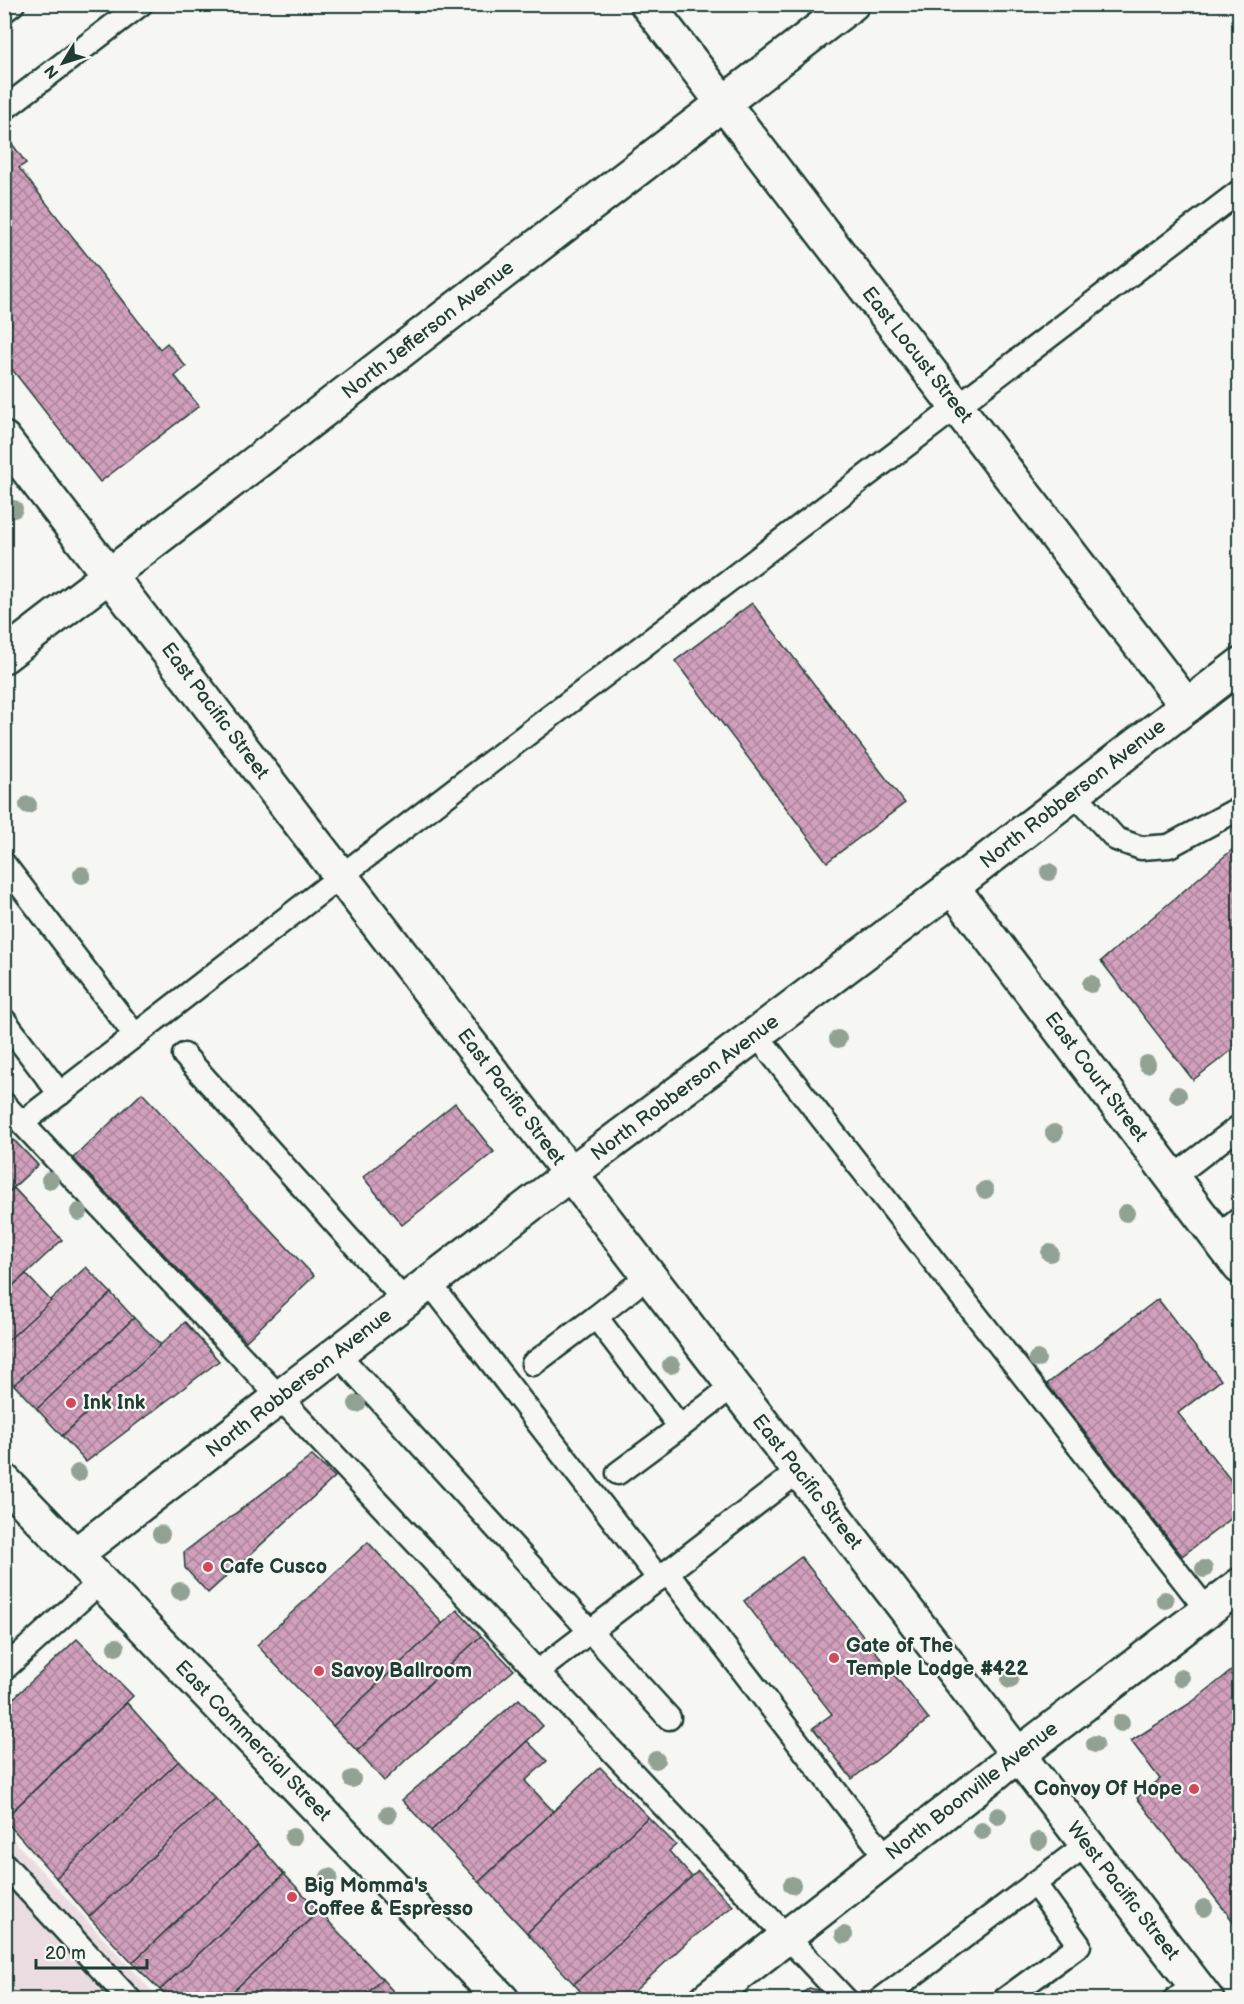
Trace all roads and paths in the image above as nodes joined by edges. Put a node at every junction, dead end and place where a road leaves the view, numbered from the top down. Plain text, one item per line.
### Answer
1 (13, 4) edge
2 (141, 4) edge
3 (647, 4) edge
4 (852, 4) edge
5 (4, 11) edge
6 (724, 104) junction
7 (4, 109) edge
8 (1239, 191) edge
9 (957, 408) junction
10 (4, 439) edge
11 (111, 574) junction
12 (4, 656) edge
13 (1239, 665) edge
14 (1187, 706) junction
15 (1074, 793) junction
16 (1239, 808) edge
17 (4, 864) edge
18 (341, 876) junction
19 (952, 887) junction
20 (4, 1020) edge
21 (756, 1034) junction
22 (135, 1035) junction
23 (184, 1055) dead end
24 (60, 1094) junction
25 (4, 1104) edge
26 (22, 1123) junction
27 (1239, 1126) edge
28 (570, 1174) junction
29 (1172, 1178) junction
30 (1228, 1228) edge
31 (1239, 1267) edge
32 (648, 1276) junction
33 (417, 1292) junction
34 (596, 1317) junction
35 (337, 1353) junction
36 (533, 1364) dead end
37 (733, 1386) junction
38 (279, 1398) junction
39 (680, 1427) junction
40 (799, 1472) junction
41 (618, 1473) dead end
42 (4, 1481) edge
43 (75, 1555) junction
44 (663, 1576) junction
45 (100, 1582) junction
46 (1239, 1585) edge
47 (1207, 1610) junction
48 (590, 1632) junction
49 (4, 1669) edge
50 (537, 1672) junction
51 (669, 1719) dead end
52 (1018, 1755) junction
53 (1087, 1844) junction
54 (887, 1858) junction
55 (4, 1864) edge
56 (1034, 1883) junction
57 (787, 1936) junction
58 (1192, 1994) edge
59 (130, 2000) edge
60 (502, 2000) edge
61 (706, 2000) edge
62 (846, 2000) edge
63 (880, 2000) edge
64 (1004, 2000) edge

1 - 5 lane
2 - 7 lane
3 - 6 street, East Locust Street
4 - 6 street, North Jefferson Avenue
6 - 9 street, East Locust Street
6 - 11 street, North Jefferson Avenue
8 - 9 lane
9 - 14 street, East Locust Street
9 - 18 lane
10 - 11 street, East Pacific Street
11 - 12 street, North Jefferson Avenue
11 - 18 street, East Pacific Street
13 - 14 street, North Robberson Avenue
14 - 15 street, North Robberson Avenue
15 - 16 lane
15 - 19 street, North Robberson Avenue
17 - 22 lane
18 - 22 lane
18 - 28 street, East Pacific Street
19 - 21 street, North Robberson Avenue
19 - 29 street, East Court Street
20 - 24 lane
21 - 28 street, North Robberson Avenue
21 - 47 lane
22 - 24 lane
23 - 33 lane
24 - 26 lane
25 - 26 lane
26 - 38 lane
27 - 29 lane
28 - 32 street, East Pacific Street
28 - 33 street, North Robberson Avenue
29 - 30 street, East Court Street
30 - 31 street, East Court Street
32 - 34 lane
32 - 37 street, East Pacific Street
33 - 35 street, North Robberson Avenue
33 - 44 lane
34 - 36 lane
34 - 39 lane
35 - 38 street, North Robberson Avenue
35 - 48 lane
37 - 39 lane
37 - 40 street, East Pacific Street
38 - 43 street, North Robberson Avenue
38 - 50 lane
39 - 41 lane
40 - 44 lane
40 - 52 street, East Pacific Street
42 - 43 street, East Commercial Street
43 - 45 street, East Commercial Street
44 - 48 lane
44 - 54 lane
45 - 49 lane
45 - 60 street, East Commercial Street
46 - 47 street, North Boonville Avenue
47 - 52 street, North Boonville Avenue
48 - 50 lane
48 - 51 lane
50 - 57 lane
52 - 53 street, West Pacific Street
52 - 54 street, North Boonville Avenue
53 - 56 lane
53 - 58 street, West Pacific Street
54 - 57 street, North Boonville Avenue
55 - 59 lane
56 - 63 lane
56 - 64 lane
57 - 61 street, North Boonville Avenue
57 - 62 lane

